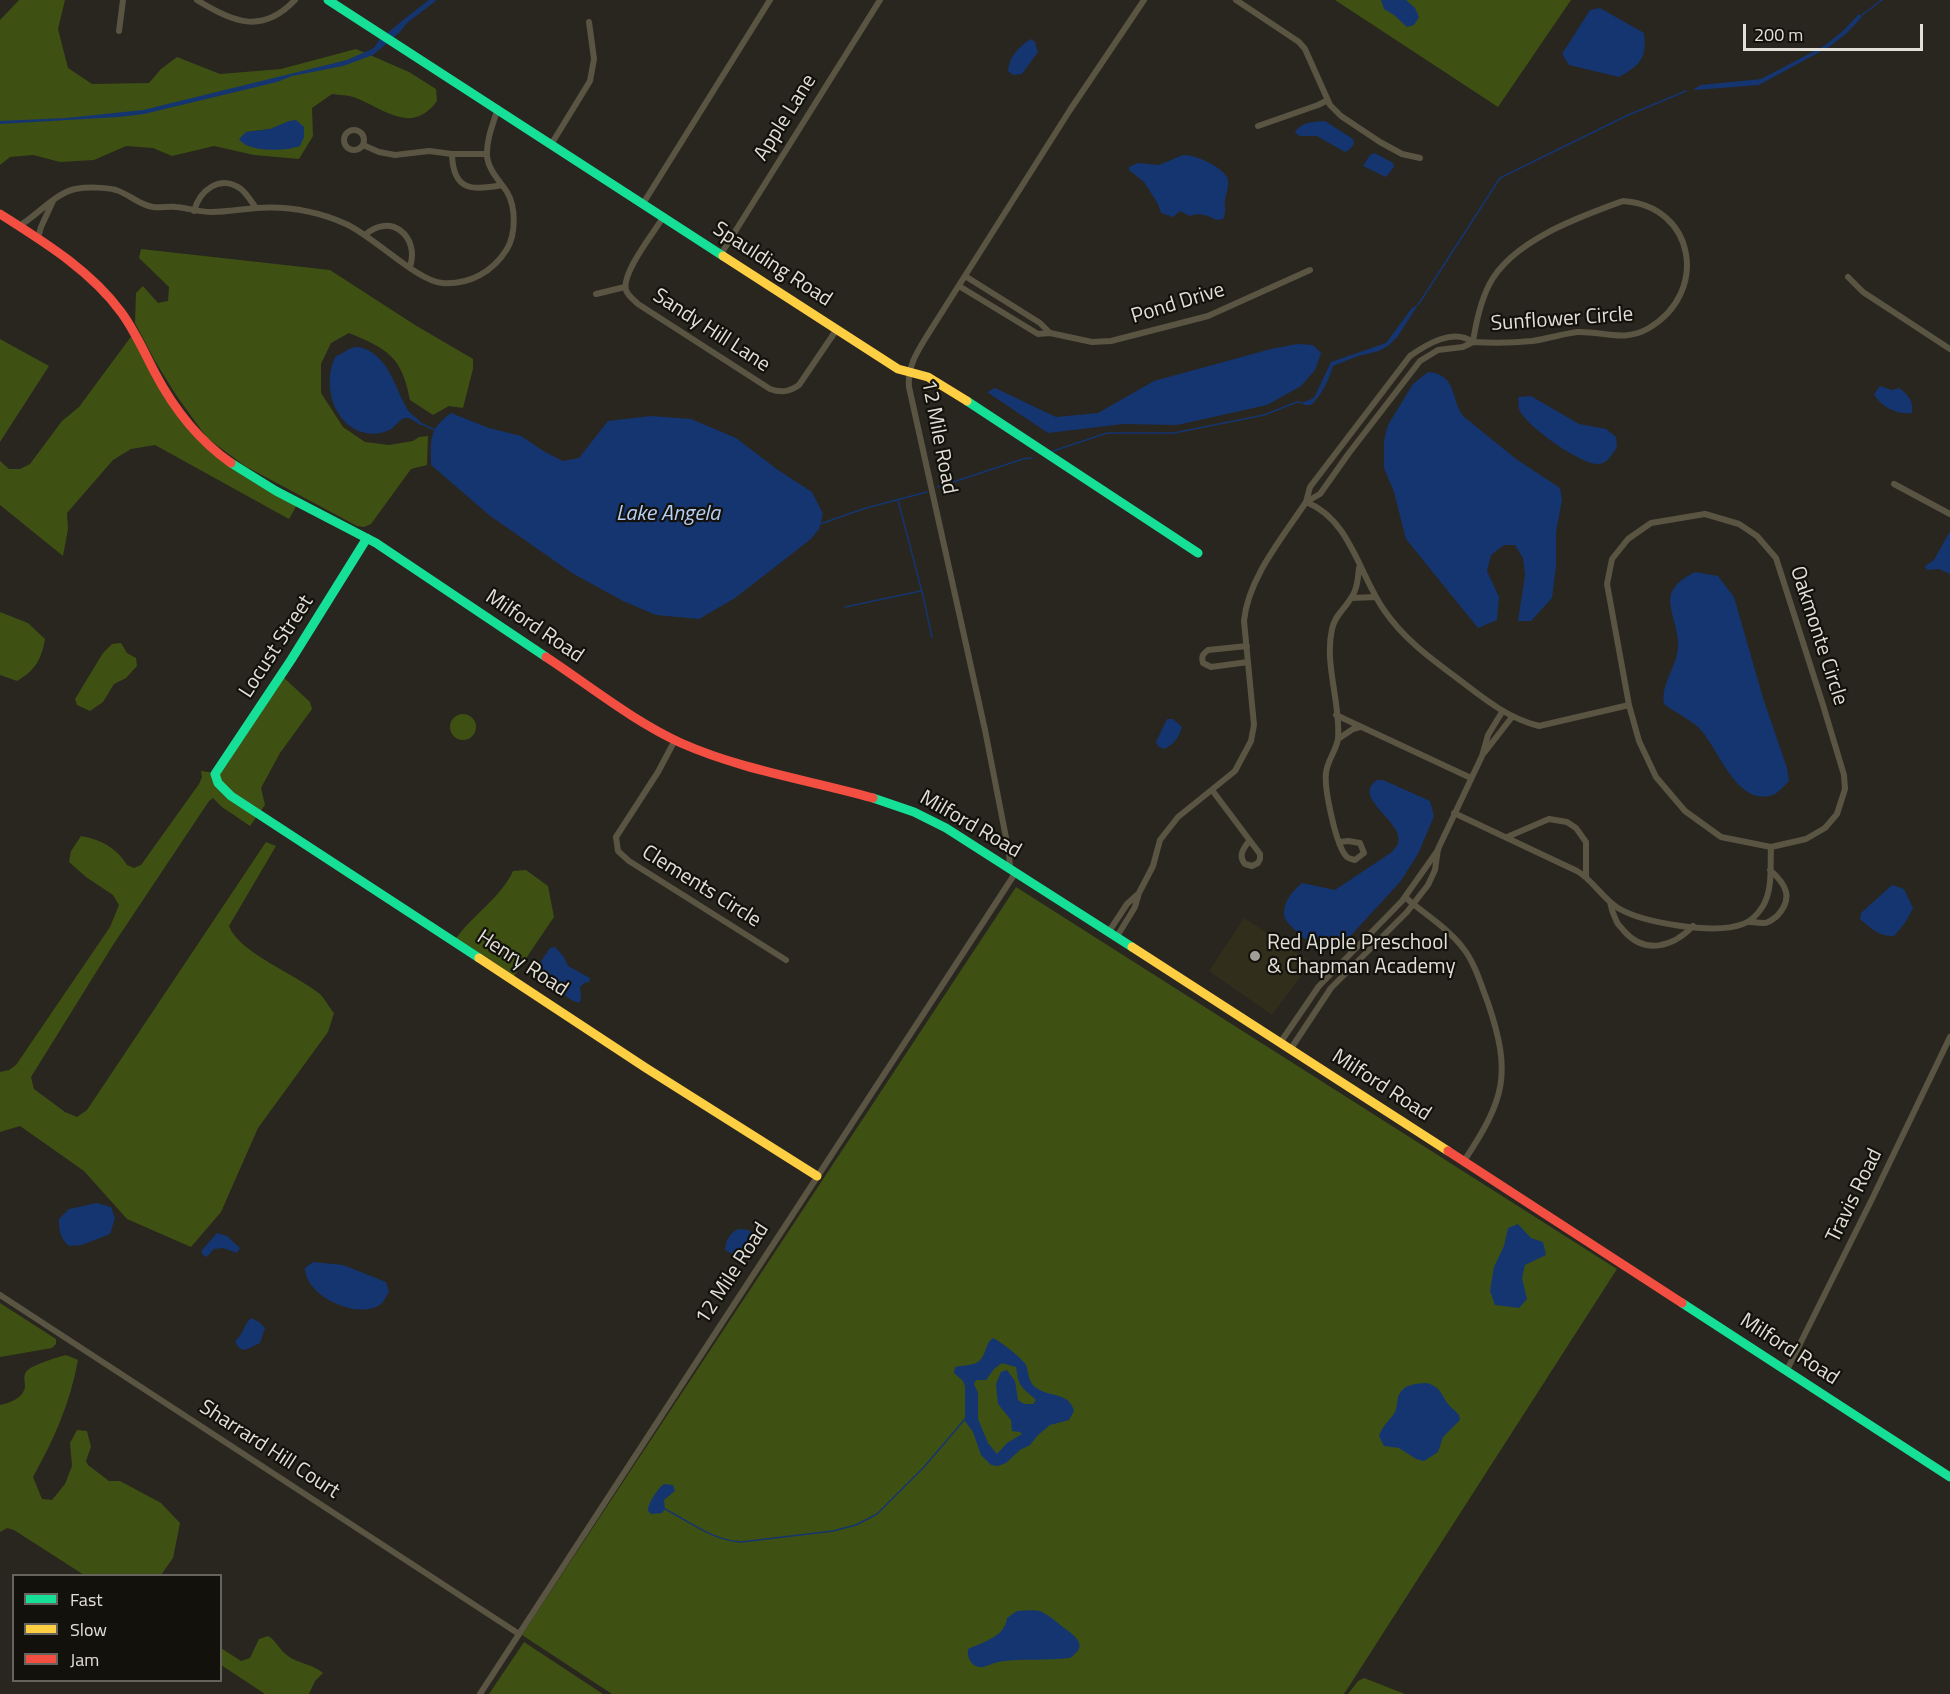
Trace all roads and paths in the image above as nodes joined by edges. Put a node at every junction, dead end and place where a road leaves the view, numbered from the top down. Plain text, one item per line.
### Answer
1 (123, 0) edge
2 (197, 0) edge
3 (295, 0) edge
4 (328, 0) edge
5 (770, 0) edge
6 (880, 0) edge
7 (1144, 0) edge
8 (1236, 0) edge
9 (589, 22) dead end
10 (119, 32) dead end
11 (1328, 100) junction
12 (498, 108) junction
13 (1258, 126) dead end
14 (552, 143) junction
15 (363, 145) dead end
16 (452, 154) junction
17 (487, 154) junction
18 (1420, 158) dead end
19 (502, 184) junction
20 (54, 201) junction
21 (644, 202) junction
22 (256, 208) junction
23 (194, 211) junction
24 (0, 214) edge
25 (664, 216) junction
26 (19, 226) junction
27 (365, 235) junction
28 (38, 238) junction
29 (721, 254) junction
30 (410, 267) junction
31 (1310, 270) dead end
32 (965, 276) junction
33 (1848, 277) dead end
34 (959, 286) junction
35 (625, 287) junction
36 (596, 294) dead end
37 (1003, 301) junction
38 (998, 310) junction
39 (837, 329) junction
40 (1050, 333) junction
41 (1473, 342) junction
42 (1950, 349) edge
43 (909, 373) junction
44 (1894, 484) dead end
45 (1306, 502) junction
46 (1950, 514) edge
47 (367, 538) junction
48 (1198, 553) dead end
49 (1359, 567) junction
50 (1376, 597) junction
51 (1351, 598) junction
52 (1246, 646) junction
53 (1248, 662) junction
54 (1629, 705) junction
55 (1502, 711) junction
56 (1336, 715) junction
57 (1512, 717) junction
58 (1360, 726) junction
59 (1338, 739) junction
60 (675, 740) junction
61 (1482, 756) junction
62 (215, 774) joint
63 (1472, 778) junction
64 (1212, 790) junction
65 (1454, 813) junction
66 (1507, 837) junction
67 (1249, 842) dead end
68 (1340, 843) dead end
69 (1771, 847) junction
70 (1438, 849) junction
71 (1013, 870) junction
72 (1770, 870) junction
73 (1586, 876) junction
74 (1405, 897) junction
75 (1609, 901) junction
76 (1414, 904) junction
77 (1749, 921) junction
78 (1693, 926) junction
79 (1112, 935) junction
80 (786, 960) dead end
81 (1950, 1036) edge
82 (1280, 1043) junction
83 (1290, 1050) junction
84 (1464, 1161) junction
85 (817, 1176) junction
86 (0, 1295) edge
87 (1787, 1370) junction
88 (1950, 1477) edge
89 (519, 1634) junction
90 (480, 1694) edge

1 - 10 street
2 - 3 street
4 - 12 street, Spaulding Road
5 - 21 street
6 - 29 street, Apple Lane
7 - 32 street, 12 Mile Road
8 - 11 street
9 - 14 street
11 - 13 street
11 - 18 street
12 - 14 street, Spaulding Road
12 - 17 street
14 - 21 street, Spaulding Road
15 - 16 street
16 - 17 street
16 - 19 street
17 - 19 street
19 - 30 street
20 - 23 street
20 - 26 street
20 - 28 street
21 - 25 street, Spaulding Road
22 - 23 street
22 - 23 street
22 - 27 street
24 - 26 street, Milford Road
25 - 29 street, Spaulding Road
25 - 35 street, Sandy Hill Lane
26 - 28 street, Milford Road
27 - 30 street
27 - 30 street
28 - 47 street, Milford Road
29 - 39 street, Spaulding Road
31 - 40 street, Pond Drive
32 - 34 street, 12 Mile Road
32 - 37 street, Pond Drive
33 - 42 street
34 - 38 street, Pond Drive
34 - 43 street, 12 Mile Road
35 - 36 street
35 - 39 street, Sandy Hill Lane
37 - 38 street
37 - 40 street, Pond Drive
38 - 40 street, Pond Drive
39 - 43 street, Spaulding Road
41 - 41 street, Sunflower Circle
41 - 45 street
41 - 45 street
43 - 48 street, Spaulding Road
43 - 71 street, 12 Mile Road
44 - 46 street
45 - 49 street
45 - 52 street
47 - 60 street, Milford Road
47 - 62 street, Locust Street
49 - 50 street
49 - 51 street
50 - 51 street
50 - 55 street
51 - 56 street
52 - 53 street
52 - 53 street
53 - 64 street
54 - 57 street
54 - 69 street, Oakmonte Circle
54 - 69 street, Oakmonte Circle
55 - 57 street
55 - 61 street
56 - 58 street
56 - 59 street
57 - 61 street
58 - 59 street
58 - 63 street
59 - 68 street
60 - 71 street, Milford Road
60 - 80 street, Clements Circle
61 - 63 street
62 - 85 street, Henry Road
63 - 65 street
64 - 67 street
64 - 79 street
65 - 66 street
65 - 70 street
66 - 73 street
66 - 73 street
69 - 72 street
70 - 74 street
70 - 76 street
71 - 79 street, Milford Road
71 - 85 street, 12 Mile Road
72 - 77 street
72 - 77 street
73 - 75 street
74 - 76 street
74 - 82 street
75 - 78 street
75 - 78 street
76 - 83 street
76 - 84 street
77 - 78 street
79 - 82 street, Milford Road
81 - 87 street, Travis Road
82 - 83 street, Milford Road
83 - 84 street, Milford Road
84 - 87 street, Milford Road
85 - 89 street, 12 Mile Road
86 - 89 street, Sharrard Hill Court
87 - 88 street, Milford Road
89 - 90 street, 12 Mile Road

